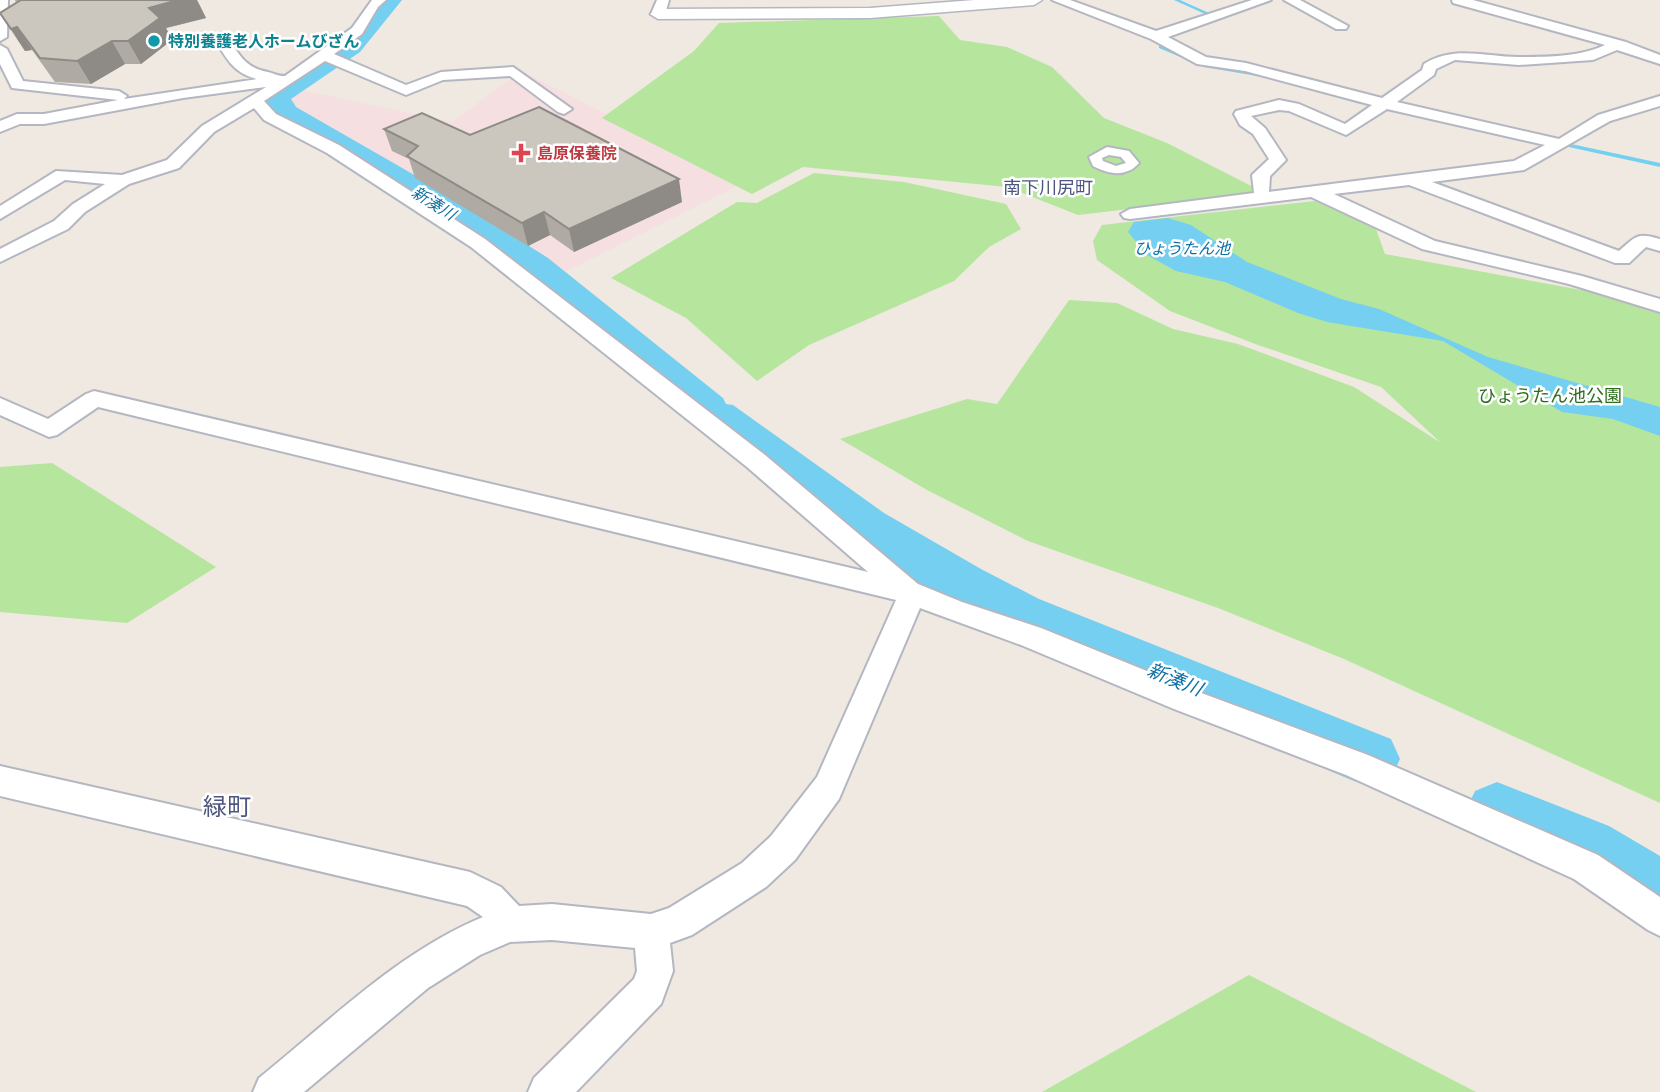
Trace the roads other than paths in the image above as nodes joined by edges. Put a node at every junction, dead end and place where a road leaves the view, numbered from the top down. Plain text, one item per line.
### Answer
1 (2, 0) edge
2 (380, 0) edge
3 (1034, 0) edge
4 (1058, 0) edge
5 (1265, 0) edge
6 (1290, 0) edge
7 (1458, 0) edge
8 (661, 7) edge
9 (1341, 26) dead end
10 (1156, 36) junction
11 (0, 37) edge
12 (221, 37) dead end
13 (1616, 45) junction
14 (0, 49) edge
15 (1660, 51) edge
16 (331, 57) junction
17 (1660, 60) edge
18 (286, 80) junction
19 (146, 100) junction
20 (256, 101) junction
21 (1660, 101) edge
22 (1384, 104) junction
23 (564, 109) dead end
24 (0, 127) edge
25 (1561, 144) junction
26 (123, 180) junction
27 (1413, 180) junction
28 (1261, 190) dead end
29 (1315, 192) junction
30 (0, 214) edge
31 (1130, 214) dead end
32 (1660, 245) edge
33 (0, 256) edge
34 (1660, 306) edge
35 (0, 406) edge
36 (913, 593) junction
37 (0, 781) edge
38 (1660, 919) edge
39 (510, 924) junction
40 (651, 932) junction
41 (273, 1092) edge
42 (548, 1092) edge

1 - 11 street
2 - 16 street
3 - 8 street
4 - 10 street
5 - 10 street
6 - 9 street
7 - 13 street
10 - 22 street
12 - 18 street
13 - 15 street
13 - 17 street
13 - 22 street
14 - 19 street
16 - 18 street
16 - 23 street
18 - 19 street
18 - 20 street
19 - 24 street
20 - 26 street
20 - 36 street
21 - 25 street
22 - 25 street
22 - 28 street
25 - 27 street
26 - 30 street
26 - 33 street
27 - 29 street
27 - 32 street
29 - 31 street
29 - 34 street
35 - 36 street
36 - 38 street
36 - 40 street
37 - 39 street
39 - 40 street
39 - 41 street
40 - 42 street

